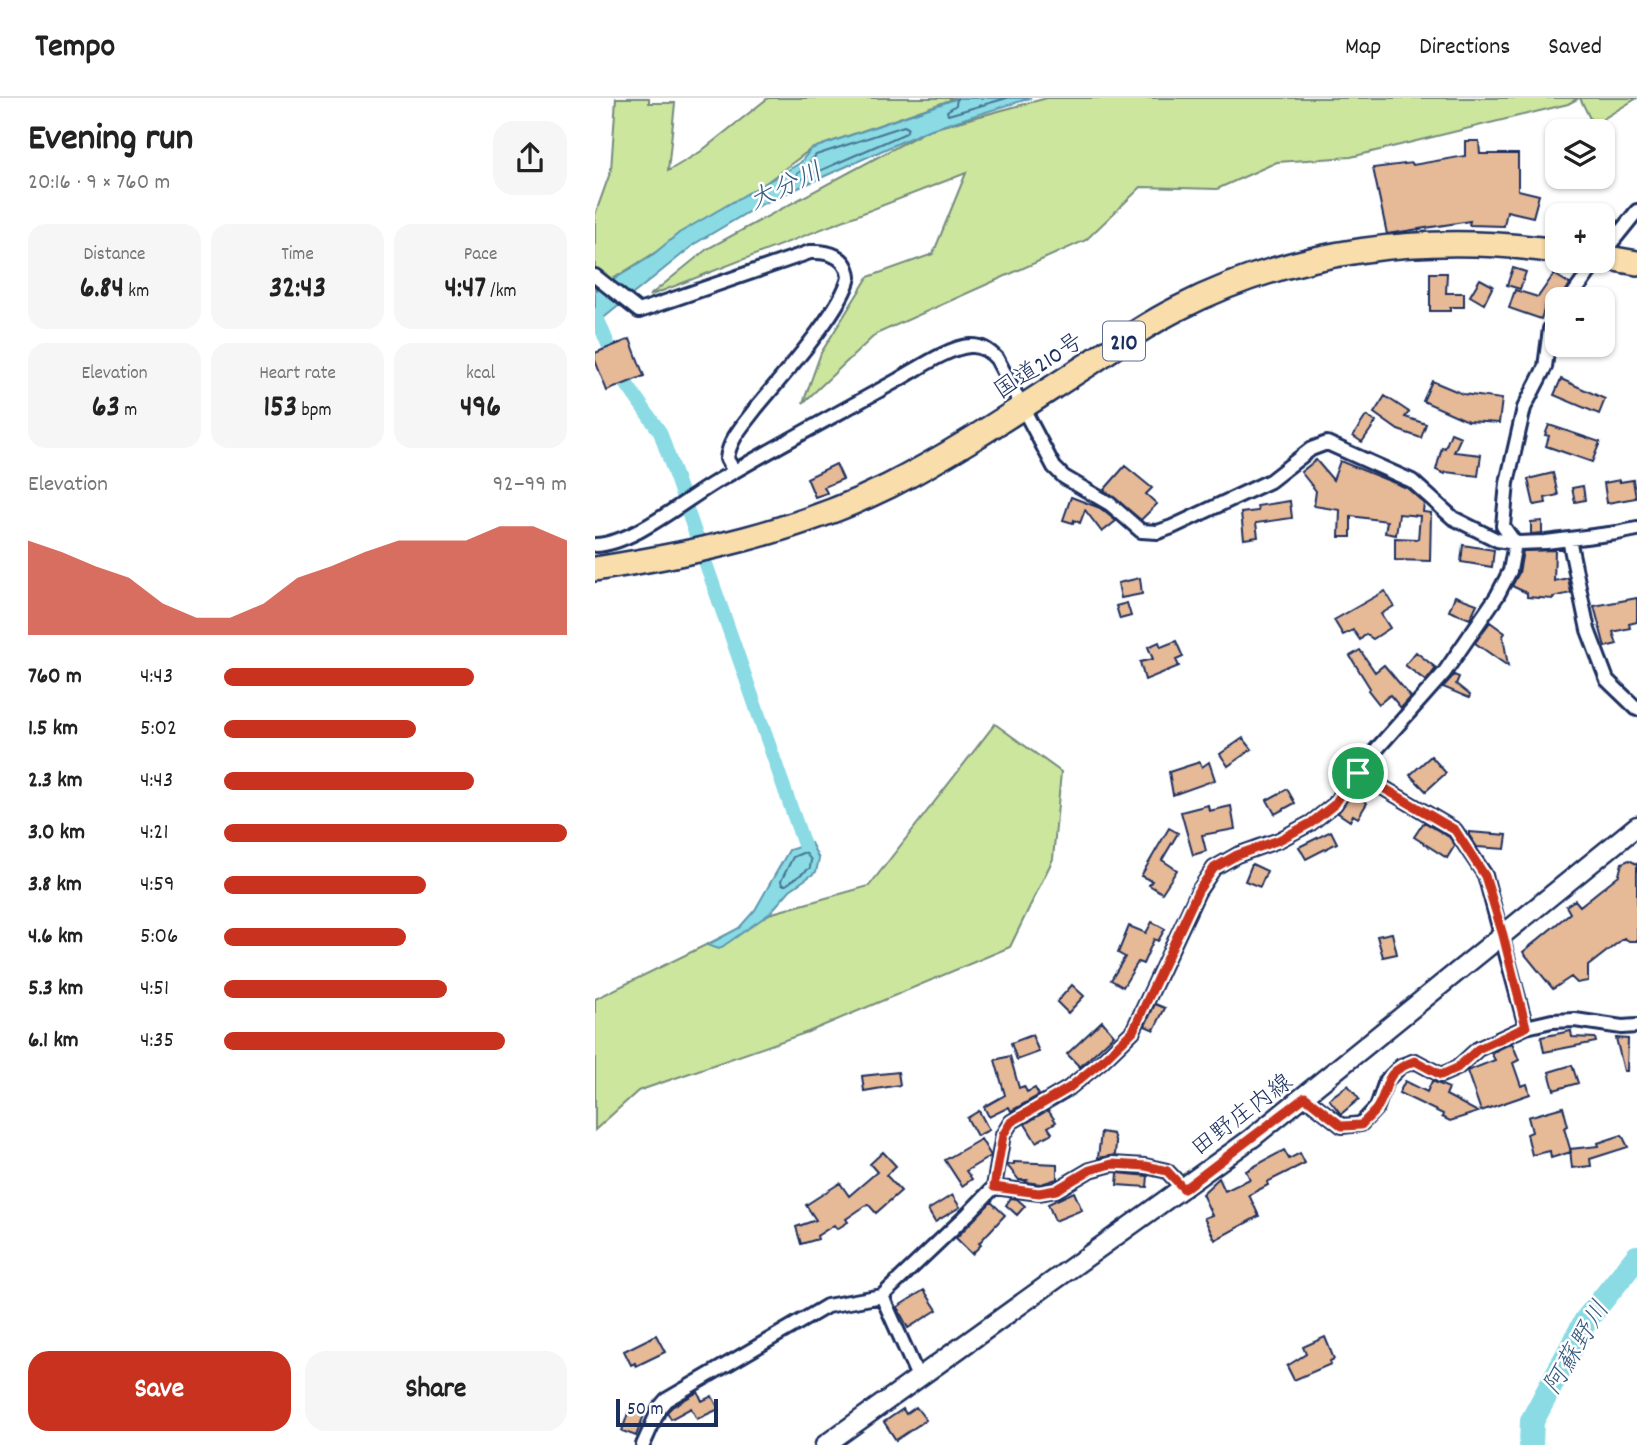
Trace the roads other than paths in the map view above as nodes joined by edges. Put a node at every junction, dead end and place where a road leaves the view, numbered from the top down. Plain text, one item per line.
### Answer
1 (1637, 211) edge
2 (1615, 241) edge
3 (1545, 249) edge
4 (1615, 259) edge
5 (1637, 263) edge
6 (1590, 273) edge
7 (595, 276) edge
8 (1579, 287) edge
9 (1546, 357) edge
10 (1022, 407) junction
11 (734, 471) junction
12 (1637, 528) edge
13 (1569, 539) junction
14 (1515, 543) junction
15 (595, 545) edge
16 (595, 569) edge
17 (1637, 709) edge
18 (1358, 773) junction
19 (1637, 826) edge
20 (1503, 935) junction
21 (1637, 1026) edge
22 (1526, 1027) junction
23 (1305, 1097) junction
24 (994, 1187) junction
25 (1184, 1189) junction
26 (882, 1296) junction
27 (919, 1379) junction
28 (643, 1445) edge
29 (825, 1445) edge

1 - 2 street
3 - 10 highway, 国道210号 / 210
4 - 5 highway
6 - 8 street
7 - 11 street
9 - 14 street
10 - 11 street
10 - 14 street
10 - 16 highway, 国道210号 / 210
11 - 15 street
12 - 13 street
13 - 14 street
13 - 17 street
14 - 18 street
18 - 20 street
18 - 24 street
19 - 20 main road, 田野庄内線
20 - 22 street
20 - 23 main road, 田野庄内線
21 - 22 street
22 - 23 street
23 - 25 main road, 田野庄内線
24 - 25 street
24 - 26 street
25 - 27 main road, 田野庄内線
26 - 27 street
26 - 28 street
27 - 29 main road, 田野庄内線

